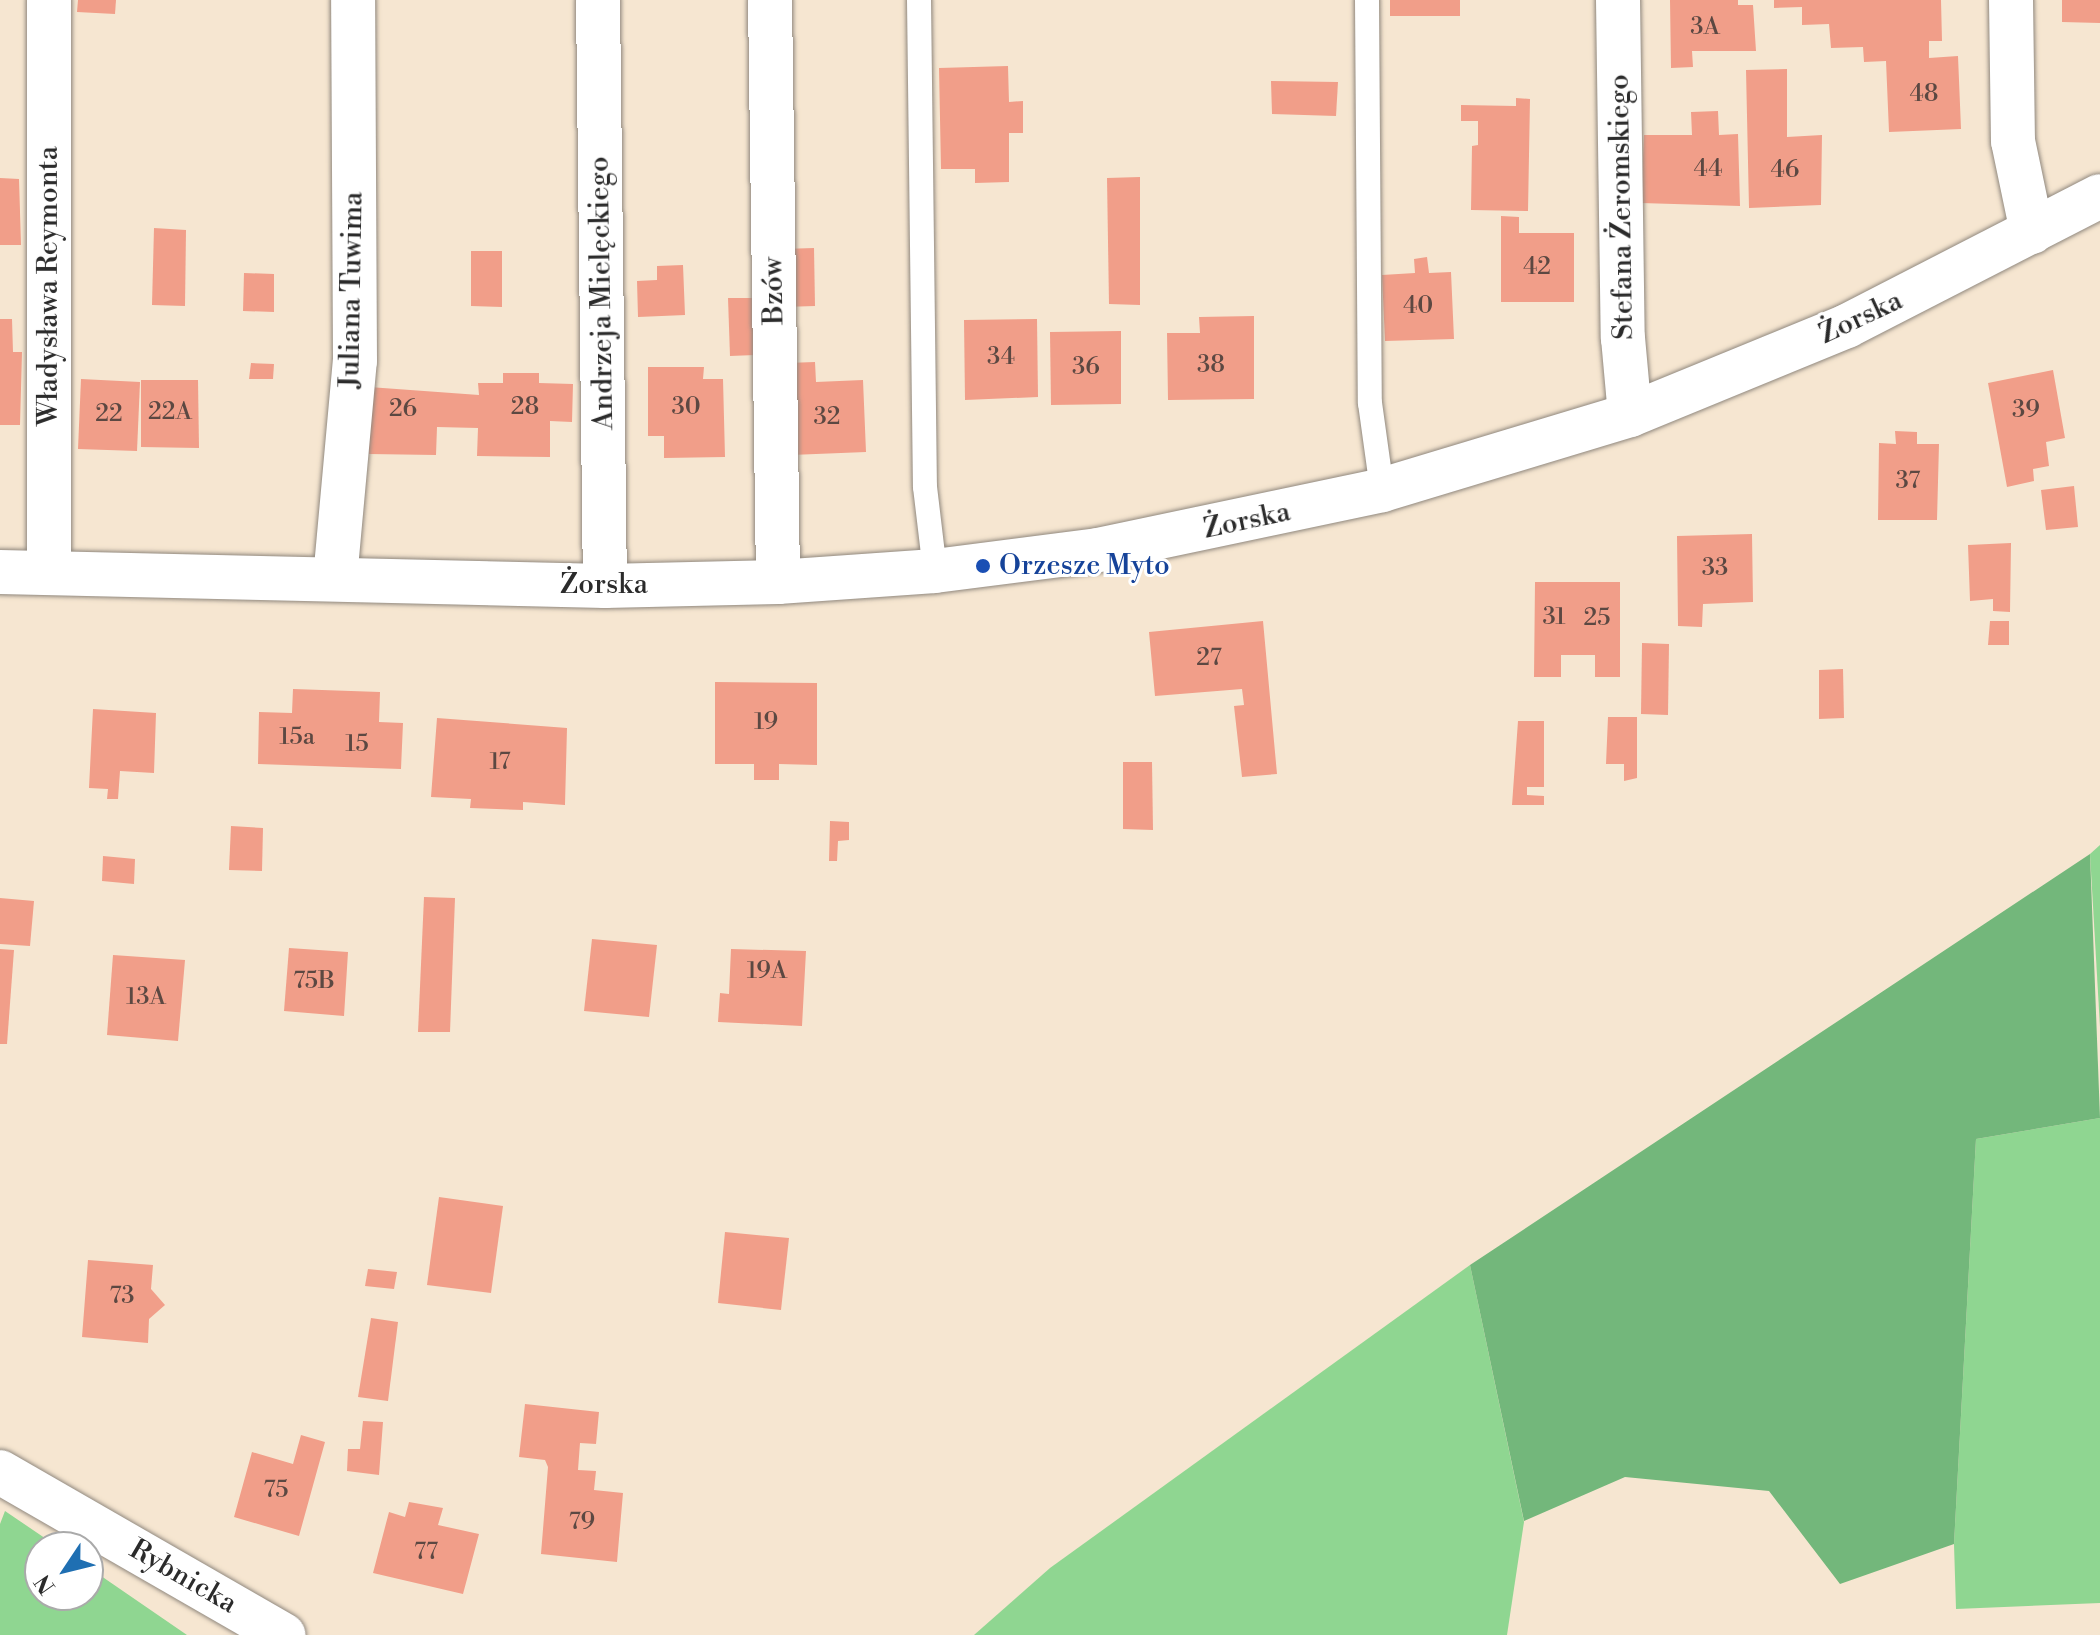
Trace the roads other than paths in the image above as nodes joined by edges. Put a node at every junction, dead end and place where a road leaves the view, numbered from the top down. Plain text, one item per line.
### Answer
1 (49, 0) edge
2 (353, 0) edge
3 (598, 0) edge
4 (770, 0) edge
5 (919, 0) edge
6 (1367, 0) edge
7 (1618, 0) edge
8 (2011, 0) edge
9 (2100, 196) edge
10 (2032, 232) junction
11 (1630, 415) junction
12 (1382, 490) junction
13 (935, 571) junction
14 (0, 572) edge
15 (49, 573) junction
16 (335, 579) junction
17 (778, 582) junction
18 (605, 586) junction
19 (0, 1472) edge
20 (283, 1635) edge

1 - 15 street, Władysława Reymonta
2 - 16 street, Juliana Tuwima
3 - 18 street, Andrzeja Mielęckiego
4 - 17 street, Bzów
5 - 13 lane
6 - 12 lane
7 - 11 street, Stefana Żeromskiego
8 - 10 street
9 - 10 street, Żorska
10 - 11 street, Żorska
11 - 12 street, Żorska
12 - 13 street, Żorska
13 - 17 street, Żorska
14 - 15 street, Żorska
15 - 16 street, Żorska
16 - 18 street, Żorska
17 - 18 street, Żorska
19 - 20 street, Rybnicka

